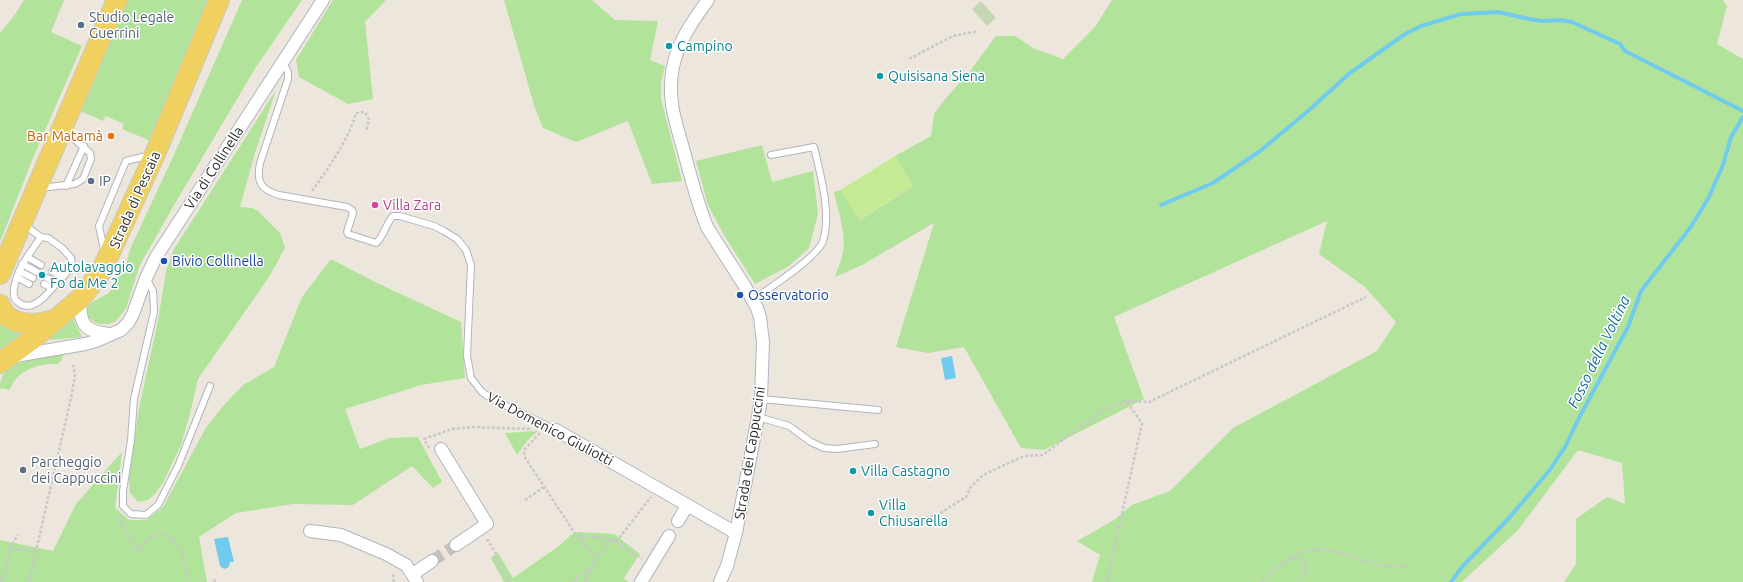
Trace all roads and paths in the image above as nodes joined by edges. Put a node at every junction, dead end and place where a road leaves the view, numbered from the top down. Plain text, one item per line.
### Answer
1 (117, 0) edge
2 (219, 0) edge
3 (323, 0) edge
4 (708, 0) edge
5 (978, 31) dead end
6 (909, 59) dead end
7 (283, 62) junction
8 (62, 129) junction
9 (366, 131) dead end
10 (84, 146) junction
11 (771, 155) dead end
12 (66, 186) junction
13 (37, 189) junction
14 (306, 200) junction
15 (22, 224) junction
16 (41, 237) junction
17 (27, 257) junction
18 (22, 264) junction
19 (41, 265) dead end
20 (52, 271) dead end
21 (37, 272) dead end
22 (12, 274) edge
23 (62, 277) junction
24 (47, 278) dead end
25 (146, 278) junction
26 (31, 281) dead end
27 (57, 283) junction
28 (42, 287) dead end
29 (50, 291) junction
30 (1366, 297) dead end
31 (80, 299) junction
32 (753, 300) junction
33 (1, 307) edge
34 (59, 318) junction
35 (109, 334) junction
36 (34, 338) junction
37 (64, 347) junction
38 (4, 360) edge
39 (73, 365) dead end
40 (210, 386) dead end
41 (761, 399) junction
42 (1126, 401) junction
43 (878, 410) dead end
44 (758, 417) junction
45 (551, 430) junction
46 (875, 444) dead end
47 (436, 451) joint
48 (544, 487) junction
49 (658, 488) junction
50 (525, 500) dead end
51 (123, 506) junction
52 (687, 506) junction
53 (678, 520) dead end
54 (897, 526) dead end
55 (310, 531) dead end
56 (736, 533) junction
57 (18, 534) dead end
58 (576, 536) junction
59 (669, 536) dead end
60 (611, 539) junction
61 (487, 540) dead end
62 (616, 542) junction
63 (456, 545) tunnel mouth
64 (10, 549) junction
65 (37, 552) junction
66 (639, 556) dead end
67 (1292, 557) junction
68 (597, 558) junction
69 (432, 561) tunnel mouth
70 (592, 566) junction
71 (1409, 567) dead end
72 (415, 578) edge
73 (1, 582) edge
74 (29, 582) edge
75 (189, 582) edge
76 (510, 582) edge
77 (572, 582) edge
78 (585, 582) edge
79 (641, 582) edge
80 (720, 582) edge
81 (1107, 582) edge
82 (1262, 582) edge
83 (1299, 582) edge

1 - 8 main road
2 - 31 main road, Strada di Pescaia
3 - 7 street, Via di Collinella
4 - 32 street, Strada dei Cappuccini
5 - 6 path
7 - 14 lane
7 - 25 street, Via di Collinella
8 - 10 lane
8 - 13 main road
9 - 14 path
10 - 12 lane
10 - 12 lane
11 - 32 lane
12 - 13 lane
13 - 15 main road
14 - 45 lane, Via Domenico Giuliotti
15 - 16 lane
15 - 22 main road
16 - 17 lane
16 - 23 lane
17 - 18 lane
17 - 19 lane
18 - 21 lane
18 - 22 lane
20 - 23 lane
22 - 26 lane
22 - 29 lane
23 - 27 lane
24 - 27 lane
25 - 35 street, Via di Collinella
25 - 51 lane
27 - 29 lane
28 - 29 lane
30 - 42 path
31 - 34 main road, Strada di Pescaia
31 - 35 street
32 - 41 street, Strada dei Cappuccini
33 - 34 main road
33 - 36 main road
34 - 36 main road, Strada di Pescaia
35 - 37 street, Via di Collinella
36 - 37 street, Via di Collinella
36 - 38 main road, Strada di Pescaia
37 - 38 street, Via di Collinella
39 - 65 path
40 - 51 lane
41 - 43 lane
41 - 44 street, Strada dei Cappuccini
42 - 54 path
42 - 81 path
44 - 46 lane
44 - 56 street, Strada dei Cappuccini
45 - 47 path
45 - 48 path
45 - 49 street, Via Domenico Giuliotti
47 - 63 street
48 - 50 path
48 - 58 path
49 - 52 street, Via Domenico Giuliotti
49 - 62 path
51 - 75 path
52 - 53 street
52 - 56 street, Via Domenico Giuliotti
55 - 72 street
56 - 80 street, Strada dei Cappuccini
57 - 64 path
58 - 60 path
58 - 68 path
59 - 79 street
60 - 62 path
60 - 68 path
61 - 76 path
62 - 66 path
64 - 65 path
64 - 73 path
65 - 74 path
67 - 71 path
67 - 82 path
67 - 83 path
68 - 70 path
69 - 72 street
70 - 77 path
70 - 78 path

